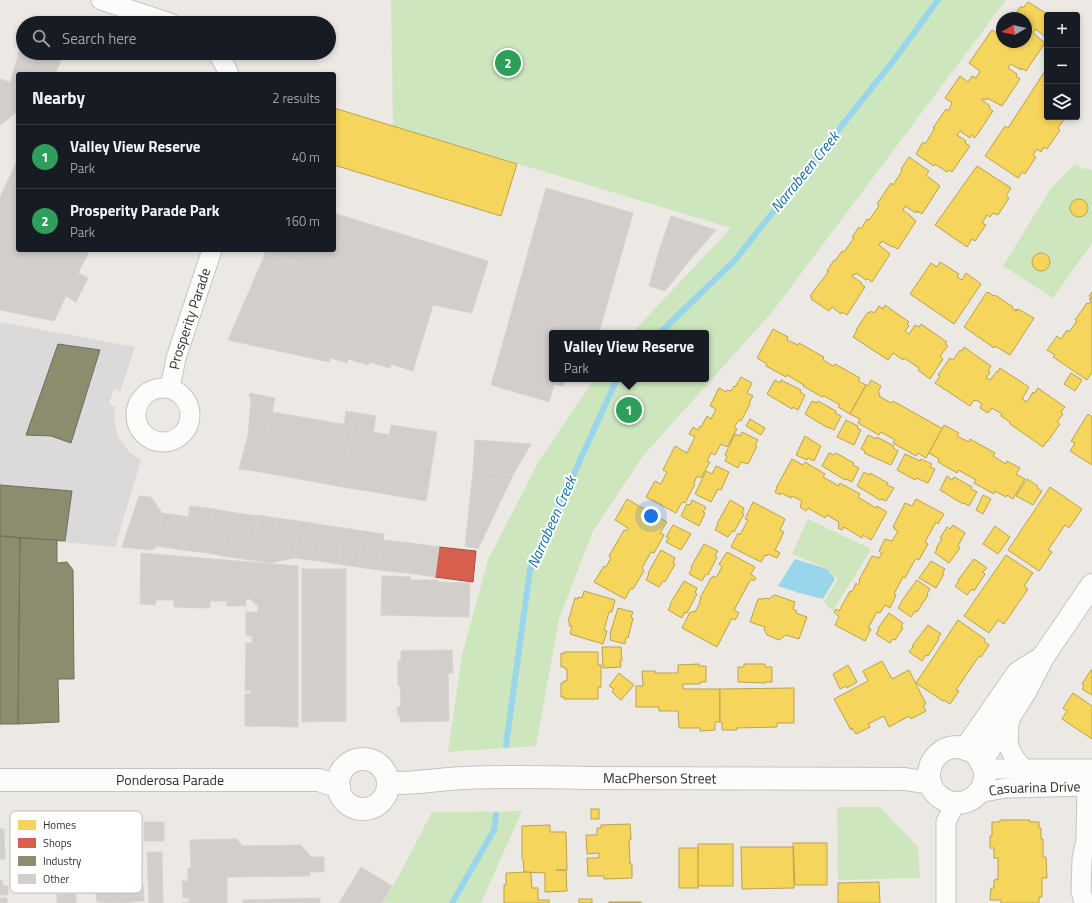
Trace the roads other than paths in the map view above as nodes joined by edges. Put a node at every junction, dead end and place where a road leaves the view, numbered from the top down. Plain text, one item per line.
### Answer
1 (101, 0) edge
2 (149, 16) edge
3 (222, 60) edge
4 (229, 72) edge
5 (211, 252) edge
6 (170, 388) dead end
7 (1092, 586) edge
8 (1043, 657) junction
9 (1010, 716) junction
10 (965, 749) junction
11 (983, 766) junction
12 (1024, 769) junction
13 (0, 780) edge
14 (1090, 780) edge
15 (388, 783) junction
16 (930, 784) junction
17 (338, 787) junction
18 (978, 793) junction
19 (955, 803) junction
20 (946, 903) edge
21 (1084, 903) edge

1 - 2 street
3 - 4 street
5 - 6 street, Prosperity Parade
7 - 8 street
8 - 9 street
8 - 10 street
9 - 11 street
9 - 12 street
10 - 11 street
10 - 16 street
11 - 12 street, Casuarina Drive
11 - 18 street
12 - 14 street, Casuarina Drive
13 - 17 street, Ponderosa Parade
14 - 18 street, Casuarina Drive
14 - 21 street
15 - 16 street, MacPherson Street
15 - 17 street
15 - 17 street
16 - 19 street
18 - 19 street
19 - 20 street

